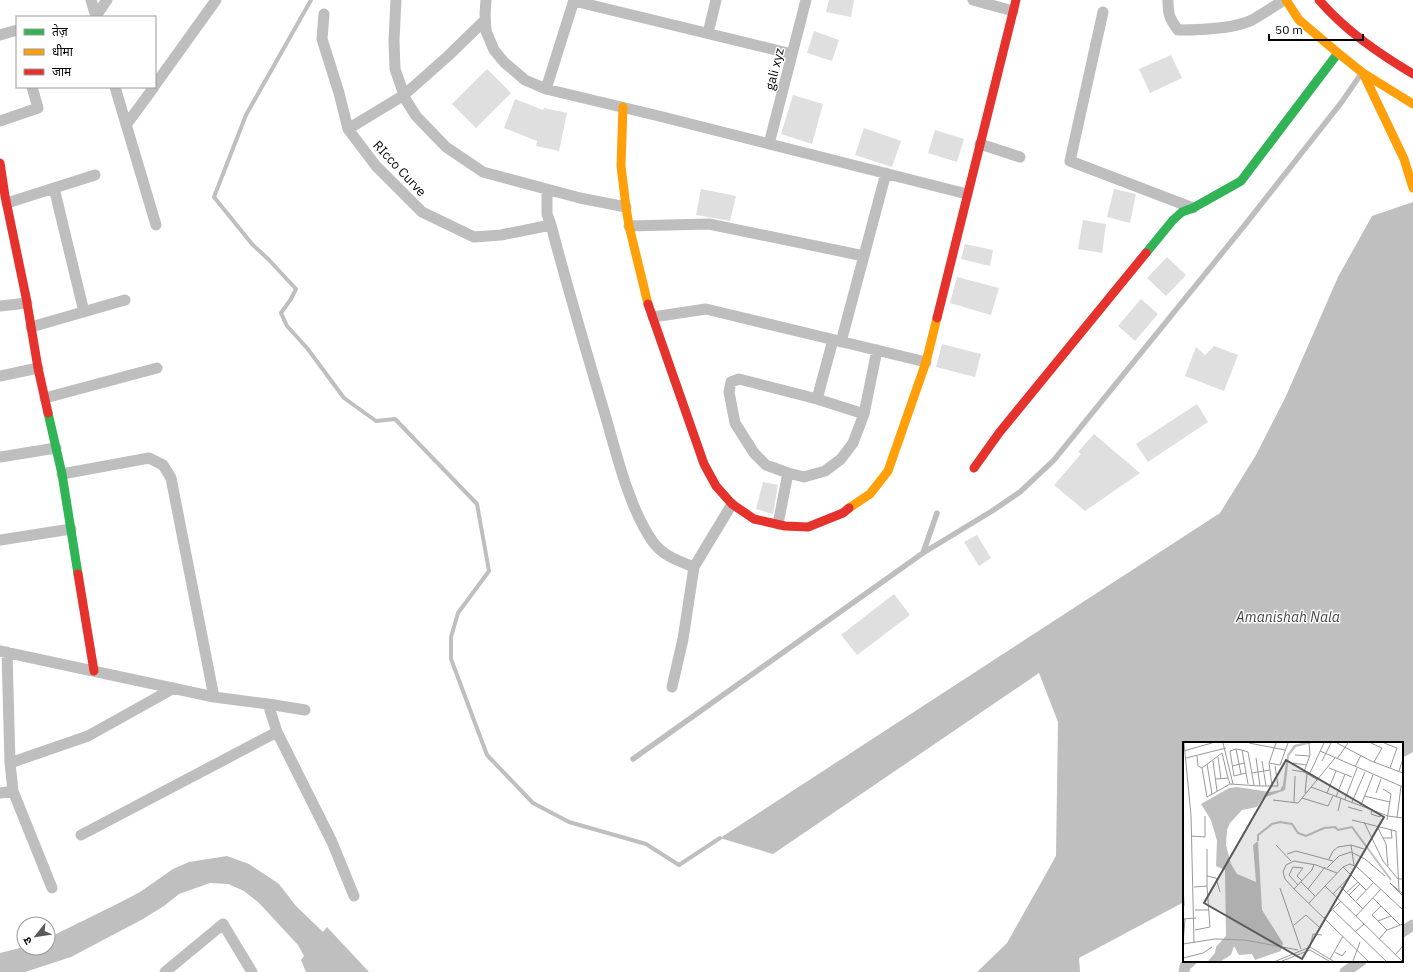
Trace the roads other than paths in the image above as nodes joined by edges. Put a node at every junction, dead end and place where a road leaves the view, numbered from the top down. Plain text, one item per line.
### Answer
1 (91, 0) edge
2 (107, 0) edge
3 (216, 0) edge
4 (396, 0) edge
5 (486, 0) edge
6 (716, 0) edge
7 (806, 0) edge
8 (973, 0) edge
9 (1168, 0) edge
10 (1285, 0) edge
11 (1319, 0) edge
12 (574, 1) edge
13 (1014, 6) edge
14 (1103, 12) dead end
15 (324, 14) dead end
16 (96, 16) edge
17 (97, 16) edge
18 (485, 20) junction
19 (16, 30) edge
20 (708, 33) junction
21 (0, 35) edge
22 (1338, 53) junction
23 (792, 54) junction
24 (1363, 72) junction
25 (1413, 74) edge
26 (156, 83) edge
27 (32, 88) edge
28 (115, 88) edge
29 (153, 88) edge
30 (546, 89) junction
31 (404, 95) junction
32 (1413, 104) edge
33 (623, 107) junction
34 (0, 121) edge
35 (126, 126) junction
36 (348, 129) junction
37 (770, 144) junction
38 (980, 144) junction
39 (1020, 157) dead end
40 (0, 163) edge
41 (886, 173) junction
42 (96, 175) dead end
43 (54, 188) junction
44 (1413, 188) edge
45 (547, 189) junction
46 (967, 194) junction
47 (7, 203) junction
48 (626, 207) junction
49 (1193, 208) junction
50 (11, 225) junction
51 (156, 225) dead end
52 (551, 225) junction
53 (629, 226) junction
54 (0, 227) edge
55 (864, 256) junction
56 (125, 300) dead end
57 (27, 303) junction
58 (0, 306) edge
59 (84, 312) junction
60 (653, 317) junction
61 (31, 327) junction
62 (837, 341) junction
63 (877, 350) junction
64 (926, 362) junction
65 (38, 368) junction
66 (157, 368) dead end
67 (0, 376) edge
68 (45, 398) junction
69 (817, 399) junction
70 (864, 414) junction
71 (56, 448) junction
72 (0, 457) edge
73 (974, 468) dead end
74 (62, 474) junction
75 (788, 474) junction
76 (732, 504) junction
77 (937, 513) dead end
78 (778, 524) junction
79 (71, 529) junction
80 (0, 540) edge
81 (923, 553) junction
82 (694, 567) junction
83 (4, 652) edge
84 (94, 671) junction
85 (672, 687) dead end
86 (174, 688) junction
87 (214, 697) junction
88 (268, 704) junction
89 (305, 710) dead end
90 (277, 732) junction
91 (5, 739) edge
92 (633, 759) dead end
93 (10, 763) junction
94 (13, 791) junction
95 (0, 793) edge
96 (81, 835) dead end
97 (52, 888) dead end
98 (354, 896) dead end
99 (1413, 925) edge
100 (1403, 931) edge
101 (1190, 962) edge
102 (1359, 962) edge
103 (251, 971) edge
104 (165, 972) edge
105 (1184, 972) edge
106 (1345, 972) edge

1 - 16 street
2 - 17 street
3 - 26 street
4 - 31 street
5 - 18 street
6 - 20 street
7 - 23 street, gali xyz
8 - 13 street
9 - 10 street
10 - 22 street
11 - 25 street
12 - 20 street
12 - 30 street
13 - 38 street
14 - 49 street
15 - 36 street, RIcco Curve
18 - 30 street
18 - 31 street
19 - 21 street
20 - 23 street
22 - 24 street
22 - 49 street
23 - 37 street, gali xyz
24 - 32 street
24 - 44 street
24 - 81 lane
27 - 34 street
28 - 35 street
29 - 35 street
30 - 33 street
31 - 36 street
31 - 45 street
33 - 37 street
33 - 48 street
35 - 51 street
36 - 52 street, RIcco Curve
37 - 41 street
38 - 39 street
38 - 46 street
40 - 47 street
41 - 46 street
41 - 55 street
42 - 43 street
43 - 47 street
43 - 59 street
45 - 48 street
45 - 52 street
46 - 64 street
47 - 50 street
48 - 53 street
49 - 73 street
50 - 54 street
50 - 57 street
52 - 82 street
53 - 55 street
53 - 60 street
55 - 62 street
56 - 59 street
57 - 58 street
57 - 61 street
59 - 61 street
60 - 62 street
60 - 76 street
61 - 65 street
62 - 63 street
62 - 69 street
63 - 64 street
63 - 70 street
64 - 78 street
65 - 67 street
65 - 68 street
66 - 68 street
68 - 71 street
69 - 70 street
69 - 75 street
70 - 75 street
71 - 72 street
71 - 74 street
74 - 79 street
74 - 87 street
75 - 78 street
76 - 78 street
76 - 82 street
77 - 81 lane
79 - 80 street
79 - 84 street
81 - 92 lane
82 - 85 street
83 - 84 street
83 - 91 street
84 - 86 street
86 - 87 street
86 - 93 street
87 - 88 street
88 - 89 street
88 - 90 street
90 - 96 street
90 - 98 street
91 - 93 street
93 - 94 street
94 - 95 street
94 - 97 street
99 - 100 street
101 - 105 street
102 - 106 street
103 - 104 street

